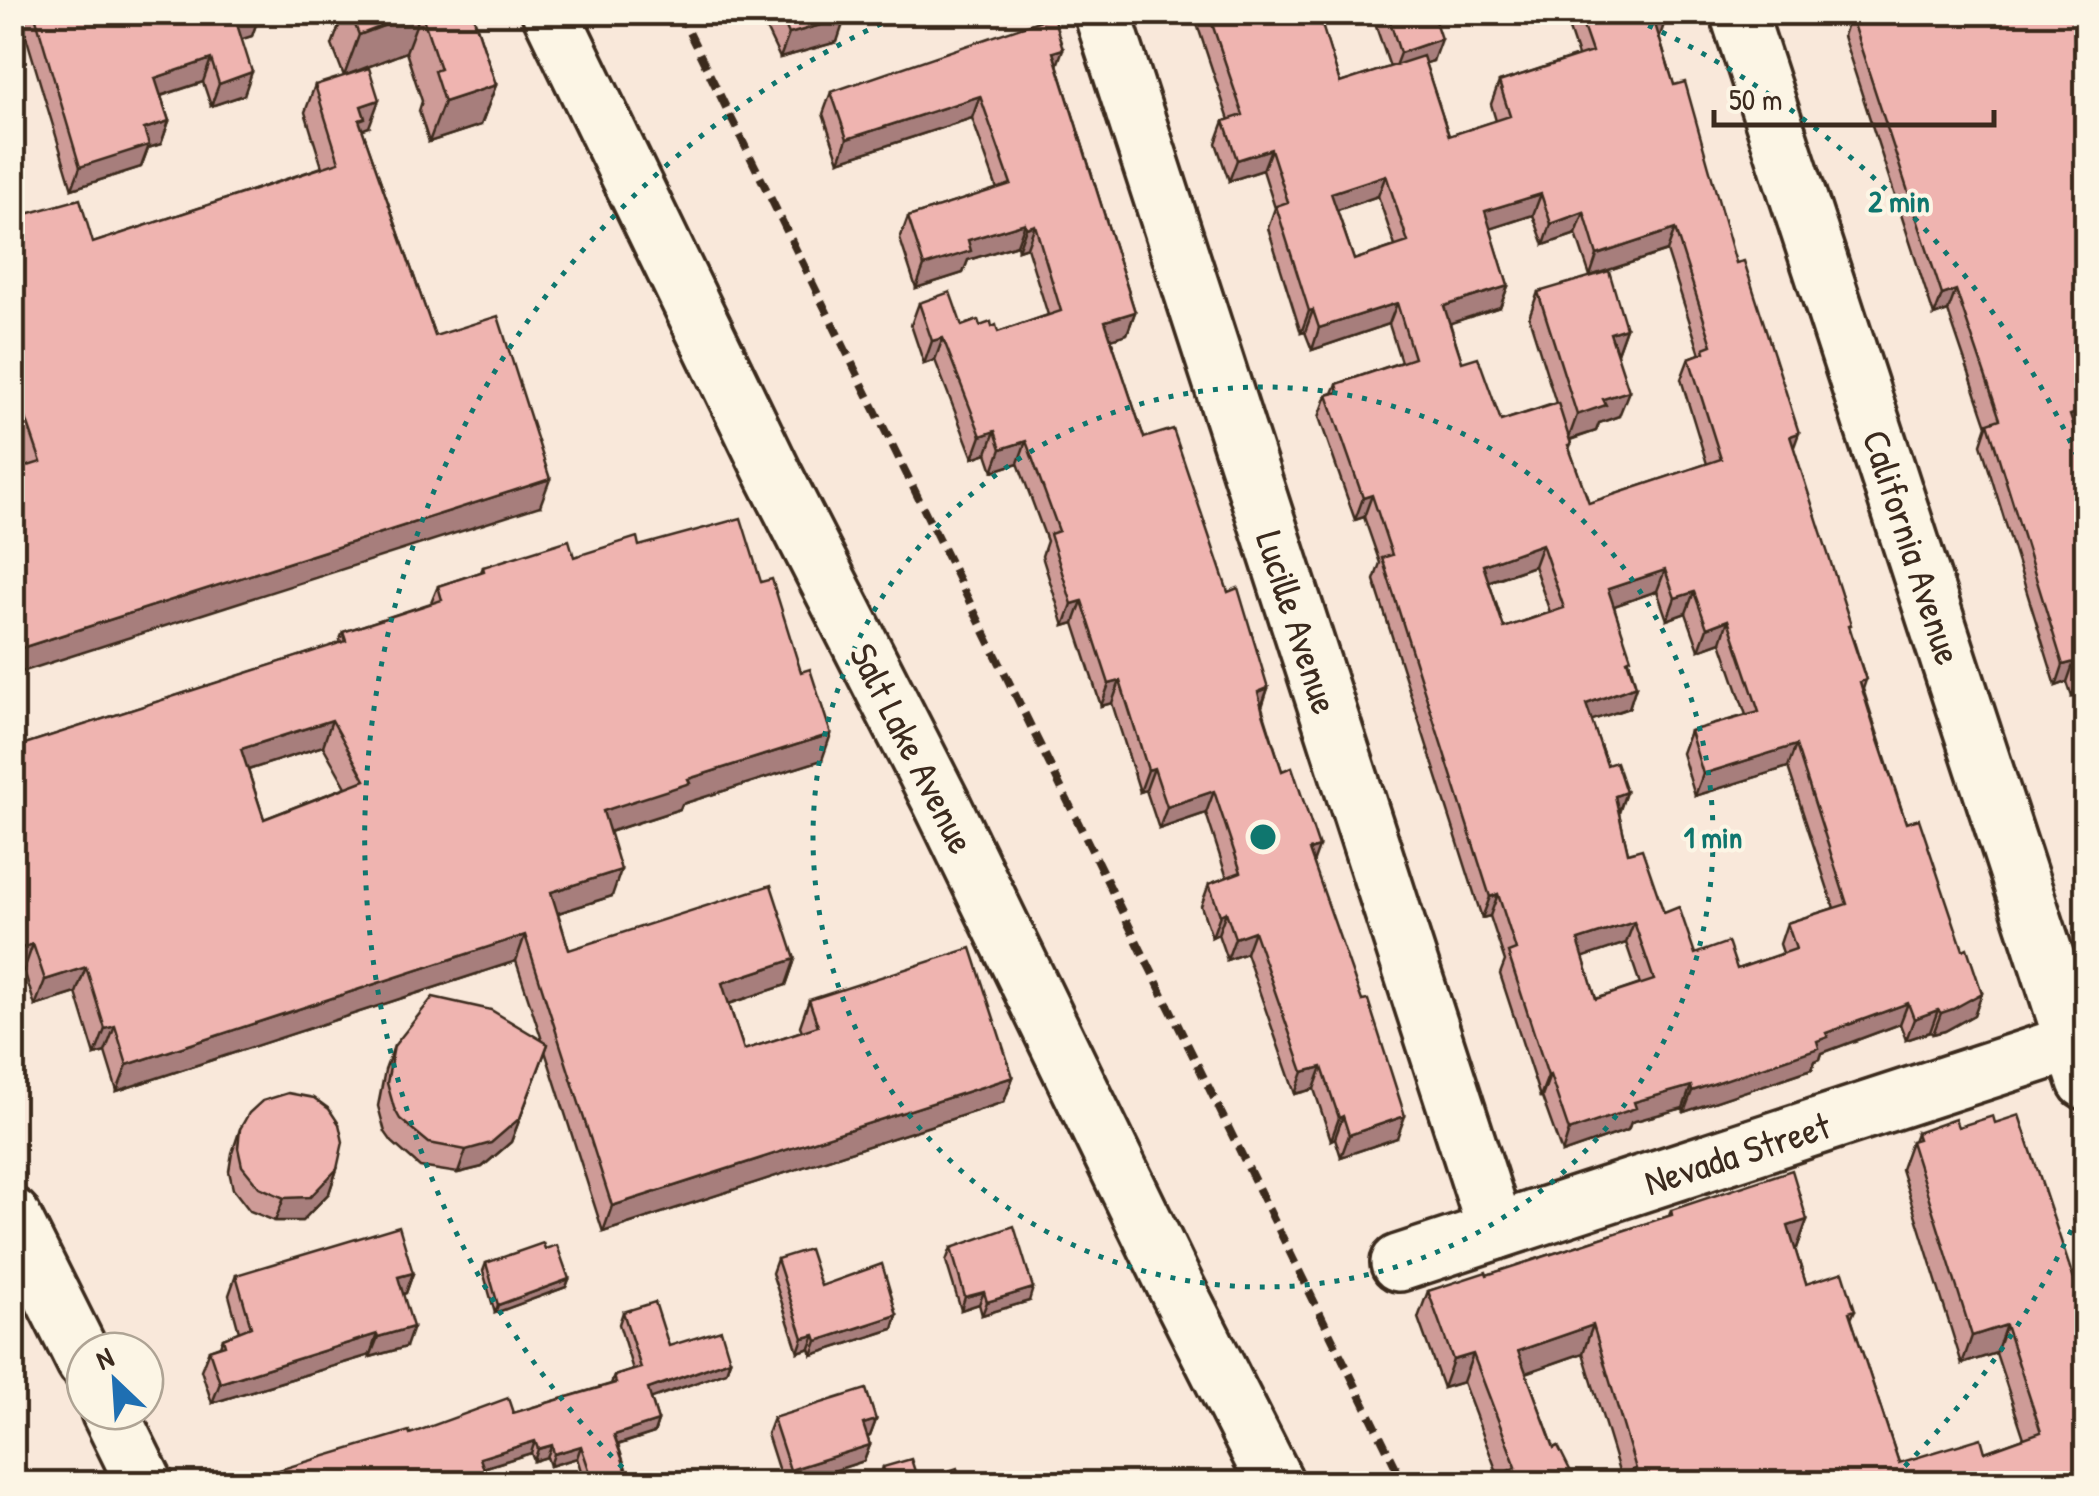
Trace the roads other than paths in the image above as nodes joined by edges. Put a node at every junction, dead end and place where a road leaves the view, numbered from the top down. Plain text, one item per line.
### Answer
1 (550, 12) edge
2 (1102, 12) edge
3 (1738, 12) edge
4 (2081, 1062) edge
5 (12, 1216) edge
6 (1496, 1230) junction
7 (1399, 1263) dead end
8 (70, 1331) edge
9 (119, 1431) edge
10 (145, 1484) edge
11 (1276, 1484) edge

1 - 11 street, Salt Lake Avenue
2 - 6 street, Lucille Avenue
3 - 4 street, California Avenue
4 - 6 street, Nevada Street
5 - 8 street
6 - 7 street, Nevada Street
9 - 10 street

